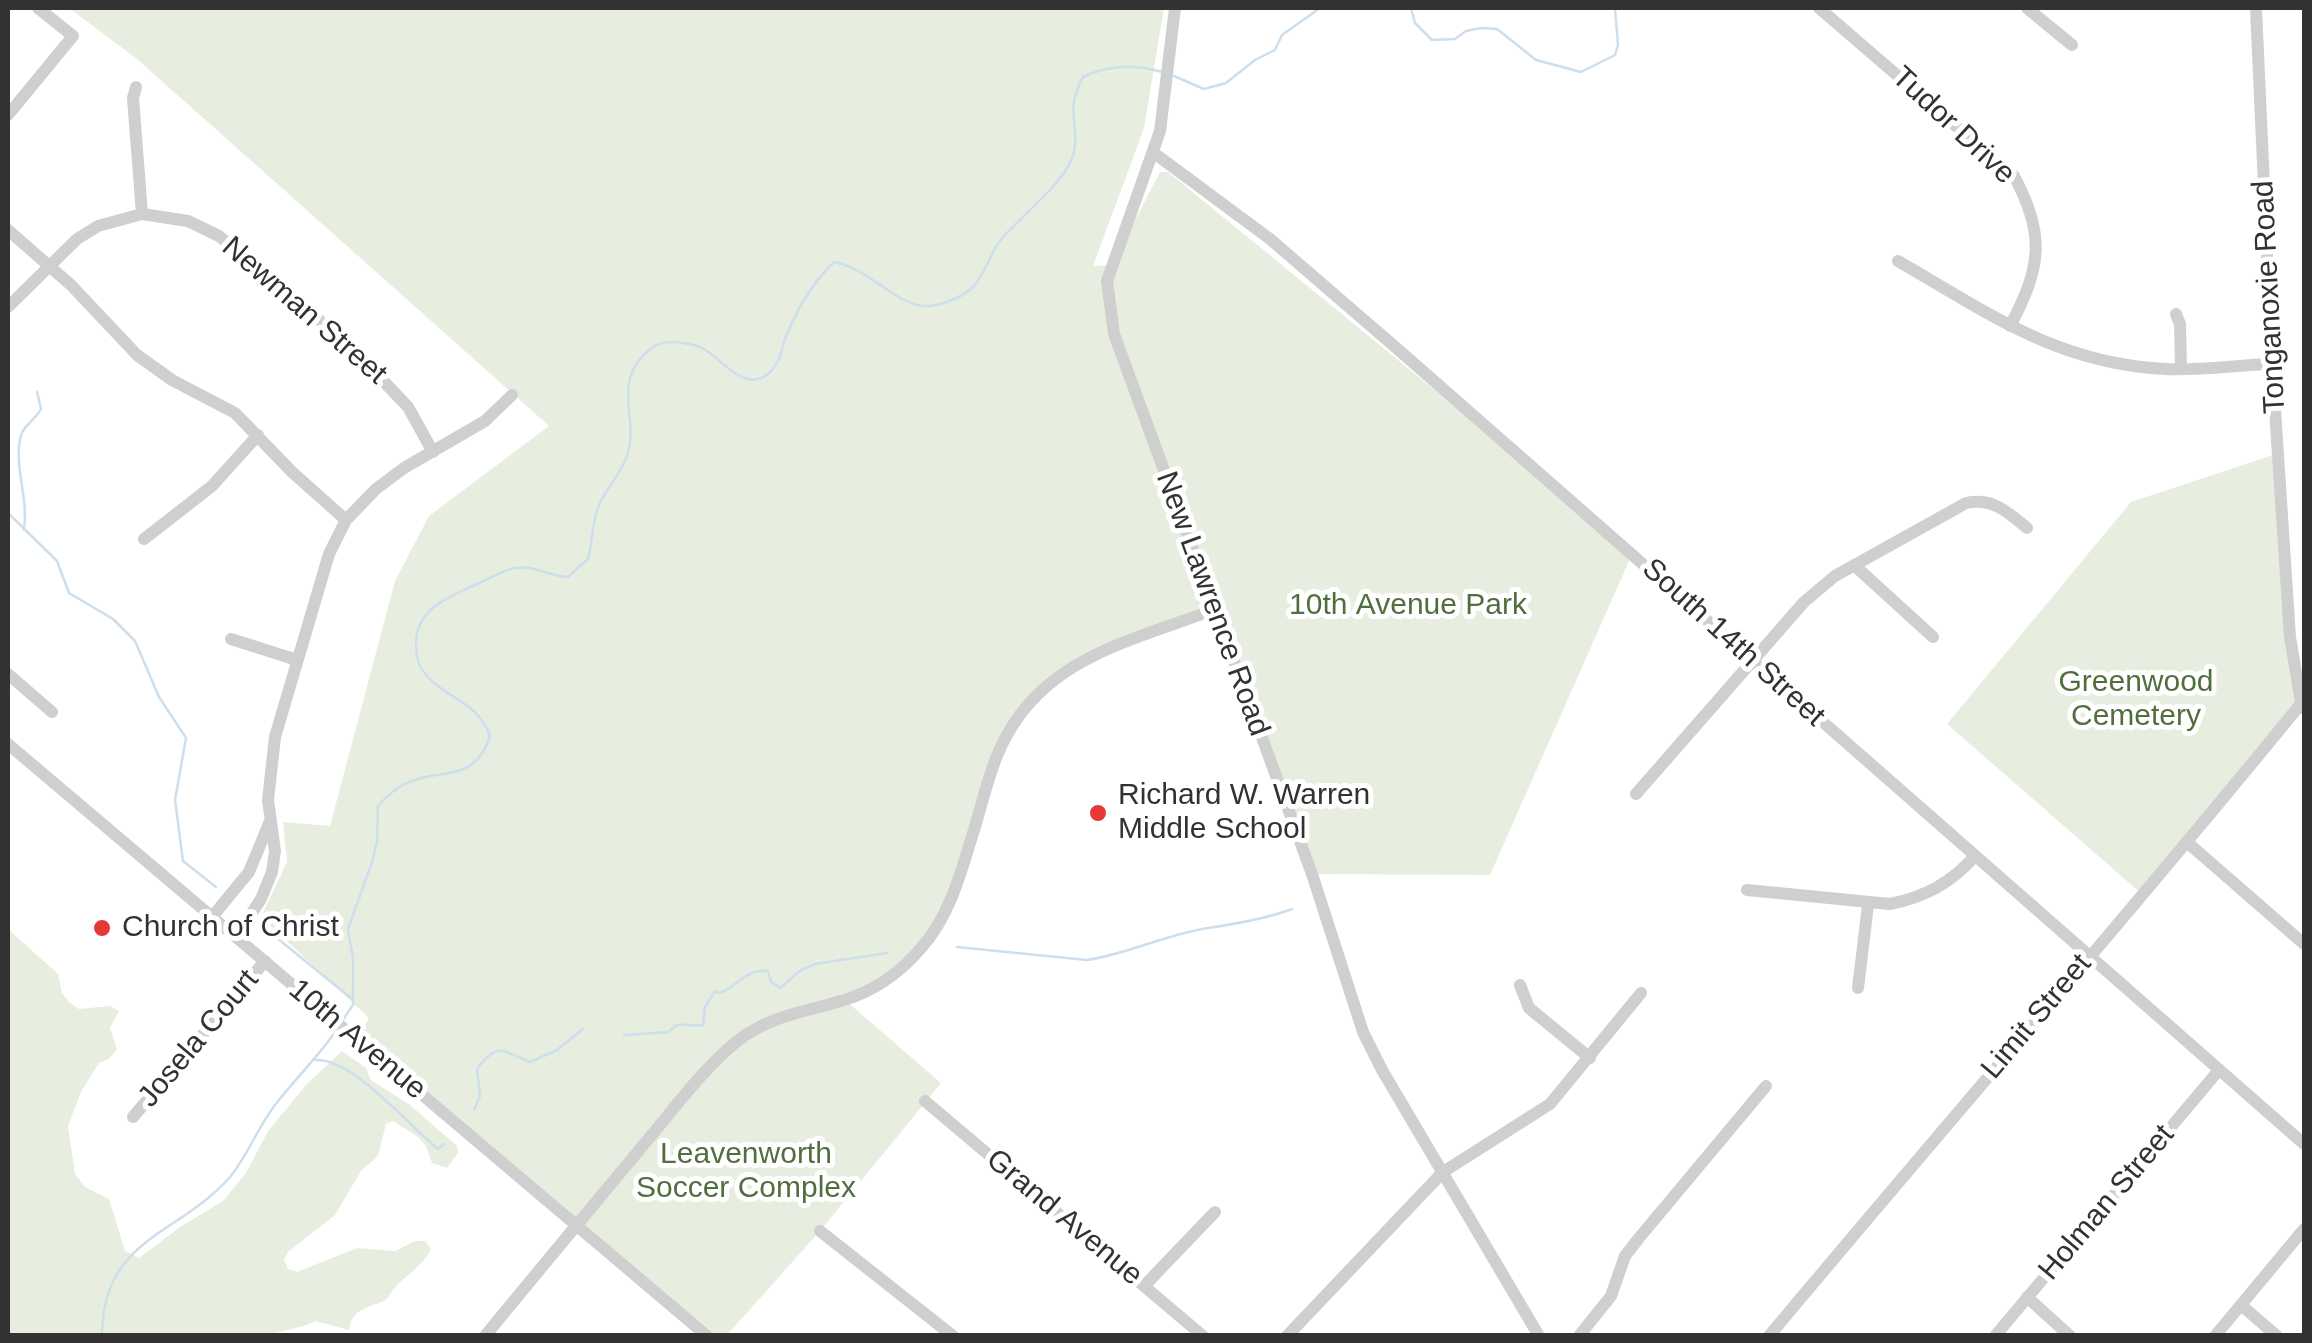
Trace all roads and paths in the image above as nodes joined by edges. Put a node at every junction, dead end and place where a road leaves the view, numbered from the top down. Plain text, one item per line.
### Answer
1 (38, 8) edge
2 (1174, 8) edge
3 (1819, 8) edge
4 (2030, 8) edge
5 (2256, 8) edge
6 (2072, 46) dead end
7 (136, 87) dead end
8 (8, 114) edge
9 (1154, 152) junction
10 (142, 214) junction
11 (8, 230) edge
12 (1898, 261) dead end
13 (49, 268) junction
14 (8, 307) edge
15 (2176, 314) dead end
16 (2010, 326) junction
17 (2272, 364) junction
18 (2181, 368) junction
19 (512, 395) dead end
20 (258, 435) junction
21 (433, 452) junction
22 (346, 520) junction
23 (2027, 528) dead end
24 (144, 539) dead end
25 (1854, 565) junction
26 (1213, 610) junction
27 (1933, 637) dead end
28 (231, 639) dead end
29 (297, 660) junction
30 (1753, 663) junction
31 (8, 674) edge
32 (2303, 706) edge
33 (52, 712) dead end
34 (8, 744) edge
35 (1636, 794) dead end
36 (270, 818) junction
37 (2188, 843) junction
38 (1976, 856) junction
39 (1747, 890) dead end
40 (1868, 905) junction
41 (212, 917) junction
42 (236, 937) junction
43 (2304, 944) edge
44 (2089, 955) junction
45 (265, 961) junction
46 (1520, 985) dead end
47 (1858, 988) dead end
48 (1641, 992) dead end
49 (1590, 1058) junction
50 (2219, 1070) junction
51 (1766, 1086) dead end
52 (925, 1102) dead end
53 (133, 1117) dead end
54 (2304, 1144) edge
55 (1443, 1172) junction
56 (1215, 1212) dead end
57 (576, 1225) junction
58 (2304, 1229) edge
59 (820, 1231) dead end
60 (1144, 1285) junction
61 (2027, 1297) junction
62 (2241, 1304) junction
63 (485, 1336) edge
64 (707, 1336) edge
65 (953, 1336) edge
66 (1202, 1336) edge
67 (1288, 1336) edge
68 (1539, 1336) edge
69 (1579, 1336) edge
70 (1769, 1336) edge
71 (1994, 1336) edge
72 (2070, 1336) edge
73 (2215, 1336) edge
74 (2277, 1336) edge

1 - 8 street
2 - 9 street, New Lawrence Road
3 - 16 street, Tudor Drive
4 - 6 street
5 - 17 street, Tonganoxie Road
7 - 10 street
9 - 26 street, New Lawrence Road
9 - 30 street, South 14th Street
10 - 13 street
10 - 21 street, Newman Street
11 - 13 street
12 - 16 street
13 - 14 street
13 - 20 street
15 - 18 street
16 - 18 street
17 - 18 street
17 - 32 street, Tonganoxie Road
19 - 21 street
20 - 22 street
20 - 24 street
21 - 22 street
22 - 29 street
23 - 25 street
25 - 27 street
25 - 30 street
26 - 55 street, New Lawrence Road
26 - 57 street
28 - 29 street
29 - 36 street
30 - 35 street
30 - 38 street, South 14th Street
31 - 33 street
32 - 37 street, Limit Street
34 - 41 street, 10th Avenue
36 - 41 street
36 - 42 street
37 - 43 street
37 - 44 street, Limit Street
38 - 40 street
38 - 44 street, South 14th Street
39 - 40 street
40 - 47 street
41 - 42 street, 10th Avenue
42 - 45 street, 10th Avenue
44 - 50 street, South 14th Street
44 - 70 street, Limit Street
45 - 53 street, Josela Court
45 - 57 street, 10th Avenue
46 - 49 street
48 - 49 street
49 - 55 street
50 - 54 street, South 14th Street
50 - 61 street, Holman Street
51 - 69 street
52 - 60 street, Grand Avenue
55 - 67 street
55 - 68 street, New Lawrence Road
56 - 60 street
57 - 63 street
57 - 64 street, 10th Avenue
58 - 62 street
59 - 65 street
60 - 66 street, Grand Avenue
61 - 71 street, Holman Street
61 - 72 street
62 - 73 street
62 - 74 street

